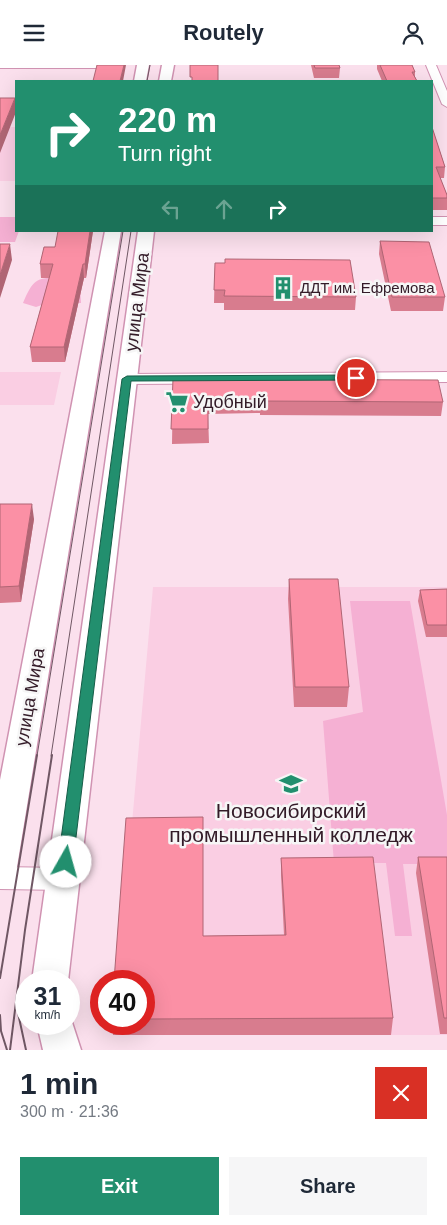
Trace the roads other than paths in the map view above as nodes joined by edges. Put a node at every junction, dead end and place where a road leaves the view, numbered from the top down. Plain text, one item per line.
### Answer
1 (0, 65) edge
2 (99, 65) edge
3 (143, 65) edge
4 (168, 65) edge
5 (431, 65) edge
6 (140, 80) edge
7 (166, 80) edge
8 (447, 104) edge
9 (433, 221) edge
10 (447, 221) edge
11 (113, 232) edge
12 (146, 232) edge
13 (447, 377) edge
14 (127, 379) junction
15 (0, 867) edge
16 (0, 878) edge
17 (64, 879) junction
18 (52, 970) edge
19 (58, 1035) edge
20 (62, 1050) edge

1 - 2 street
3 - 6 street
4 - 7 street
5 - 8 street
9 - 10 street
11 - 15 street, улица Мира
12 - 14 street, улица Мира
13 - 14 street
14 - 17 street, улица Мира
16 - 17 street
17 - 18 street
19 - 20 street

